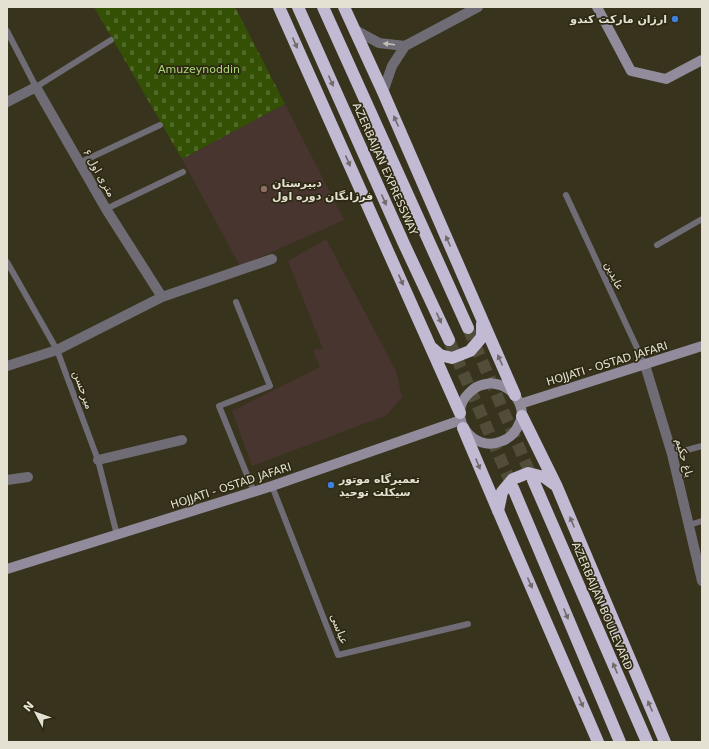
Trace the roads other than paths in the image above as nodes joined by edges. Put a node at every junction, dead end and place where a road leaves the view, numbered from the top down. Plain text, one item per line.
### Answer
1 (279, 7) edge
2 (298, 7) edge
3 (323, 7) edge
4 (344, 7) edge
5 (478, 7) edge
6 (597, 7) edge
7 (355, 30) junction
8 (7, 31) edge
9 (111, 40) dead end
10 (405, 46) junction
11 (702, 60) edge
12 (36, 87) junction
13 (383, 92) junction
14 (7, 102) edge
15 (160, 125) dead end
16 (79, 163) junction
17 (183, 172) dead end
18 (566, 195) dead end
19 (106, 209) junction
20 (702, 219) edge
21 (657, 245) dead end
22 (272, 259) dead end
23 (7, 262) edge
24 (162, 297) junction
25 (236, 302) dead end
26 (482, 318) junction
27 (468, 328) tunnel mouth
28 (449, 340) tunnel mouth
29 (430, 346) junction
30 (702, 346) edge
31 (57, 350) junction
32 (644, 365) junction
33 (7, 366) edge
34 (517, 400) junction
35 (522, 416) junction
36 (462, 420) junction
37 (182, 440) dead end
38 (702, 446) edge
39 (672, 454) junction
40 (98, 460) junction
41 (28, 477) dead end
42 (7, 480) edge
43 (533, 480) tunnel mouth
44 (272, 486) junction
45 (557, 487) junction
46 (513, 488) tunnel mouth
47 (254, 492) junction
48 (498, 511) junction
49 (702, 521) edge
50 (689, 525) junction
51 (117, 535) junction
52 (7, 569) edge
53 (702, 581) edge
54 (468, 624) dead end
55 (598, 742) edge
56 (620, 742) edge
57 (647, 742) edge
58 (665, 742) edge

1 -> 29 highway
2 -> 28 highway, AZERBAIJAN EXPRESSWAY
3 - 27 highway, AZERBAIJAN EXPRESSWAY
4 - 7 highway
5 - 10 street
6 - 11 main road
10 -> 7 street
7 - 13 highway
8 - 12 lane
9 - 12 lane
10 - 13 street
12 - 14 street
12 - 16 street, ۶ متری اول
26 -> 13 highway
15 - 16 lane
16 - 19 street, ۶ متری اول
17 - 19 lane
18 - 32 lane, عابدین
19 - 24 street, ۶ متری اول
20 - 21 lane
22 - 24 street
23 - 31 lane, میرحسن
24 - 31 street
25 - 47 lane
26 - 29 highway
34 -> 26 highway
29 - 36 highway
30 - 32 main road, HOJJATI - OSTAD JAFARI
31 - 33 street
31 - 40 lane, میرحسن
32 - 34 main road, HOJJATI - OSTAD JAFARI
32 - 39 street, باغ حکیم
34 - 35 main road
34 - 36 main road
35 - 36 main road
35 - 45 highway
36 - 44 main road, HOJJATI - OSTAD JAFARI
36 -> 48 highway
37 - 40 street
38 - 39 lane
39 - 50 street, باغ حکیم
40 - 51 lane, میرحسن
41 - 42 street
57 -> 43 highway, AZERBAIJAN BOULEVARD
44 - 47 main road, HOJJATI - OSTAD JAFARI
44 - 54 lane, عباسی
45 - 48 highway
58 -> 45 highway
46 -> 56 highway
47 - 51 main road, HOJJATI - OSTAD JAFARI
48 -> 55 highway
49 - 50 lane
50 - 53 street, باغ حکیم
51 - 52 main road, HOJJATI - OSTAD JAFARI

